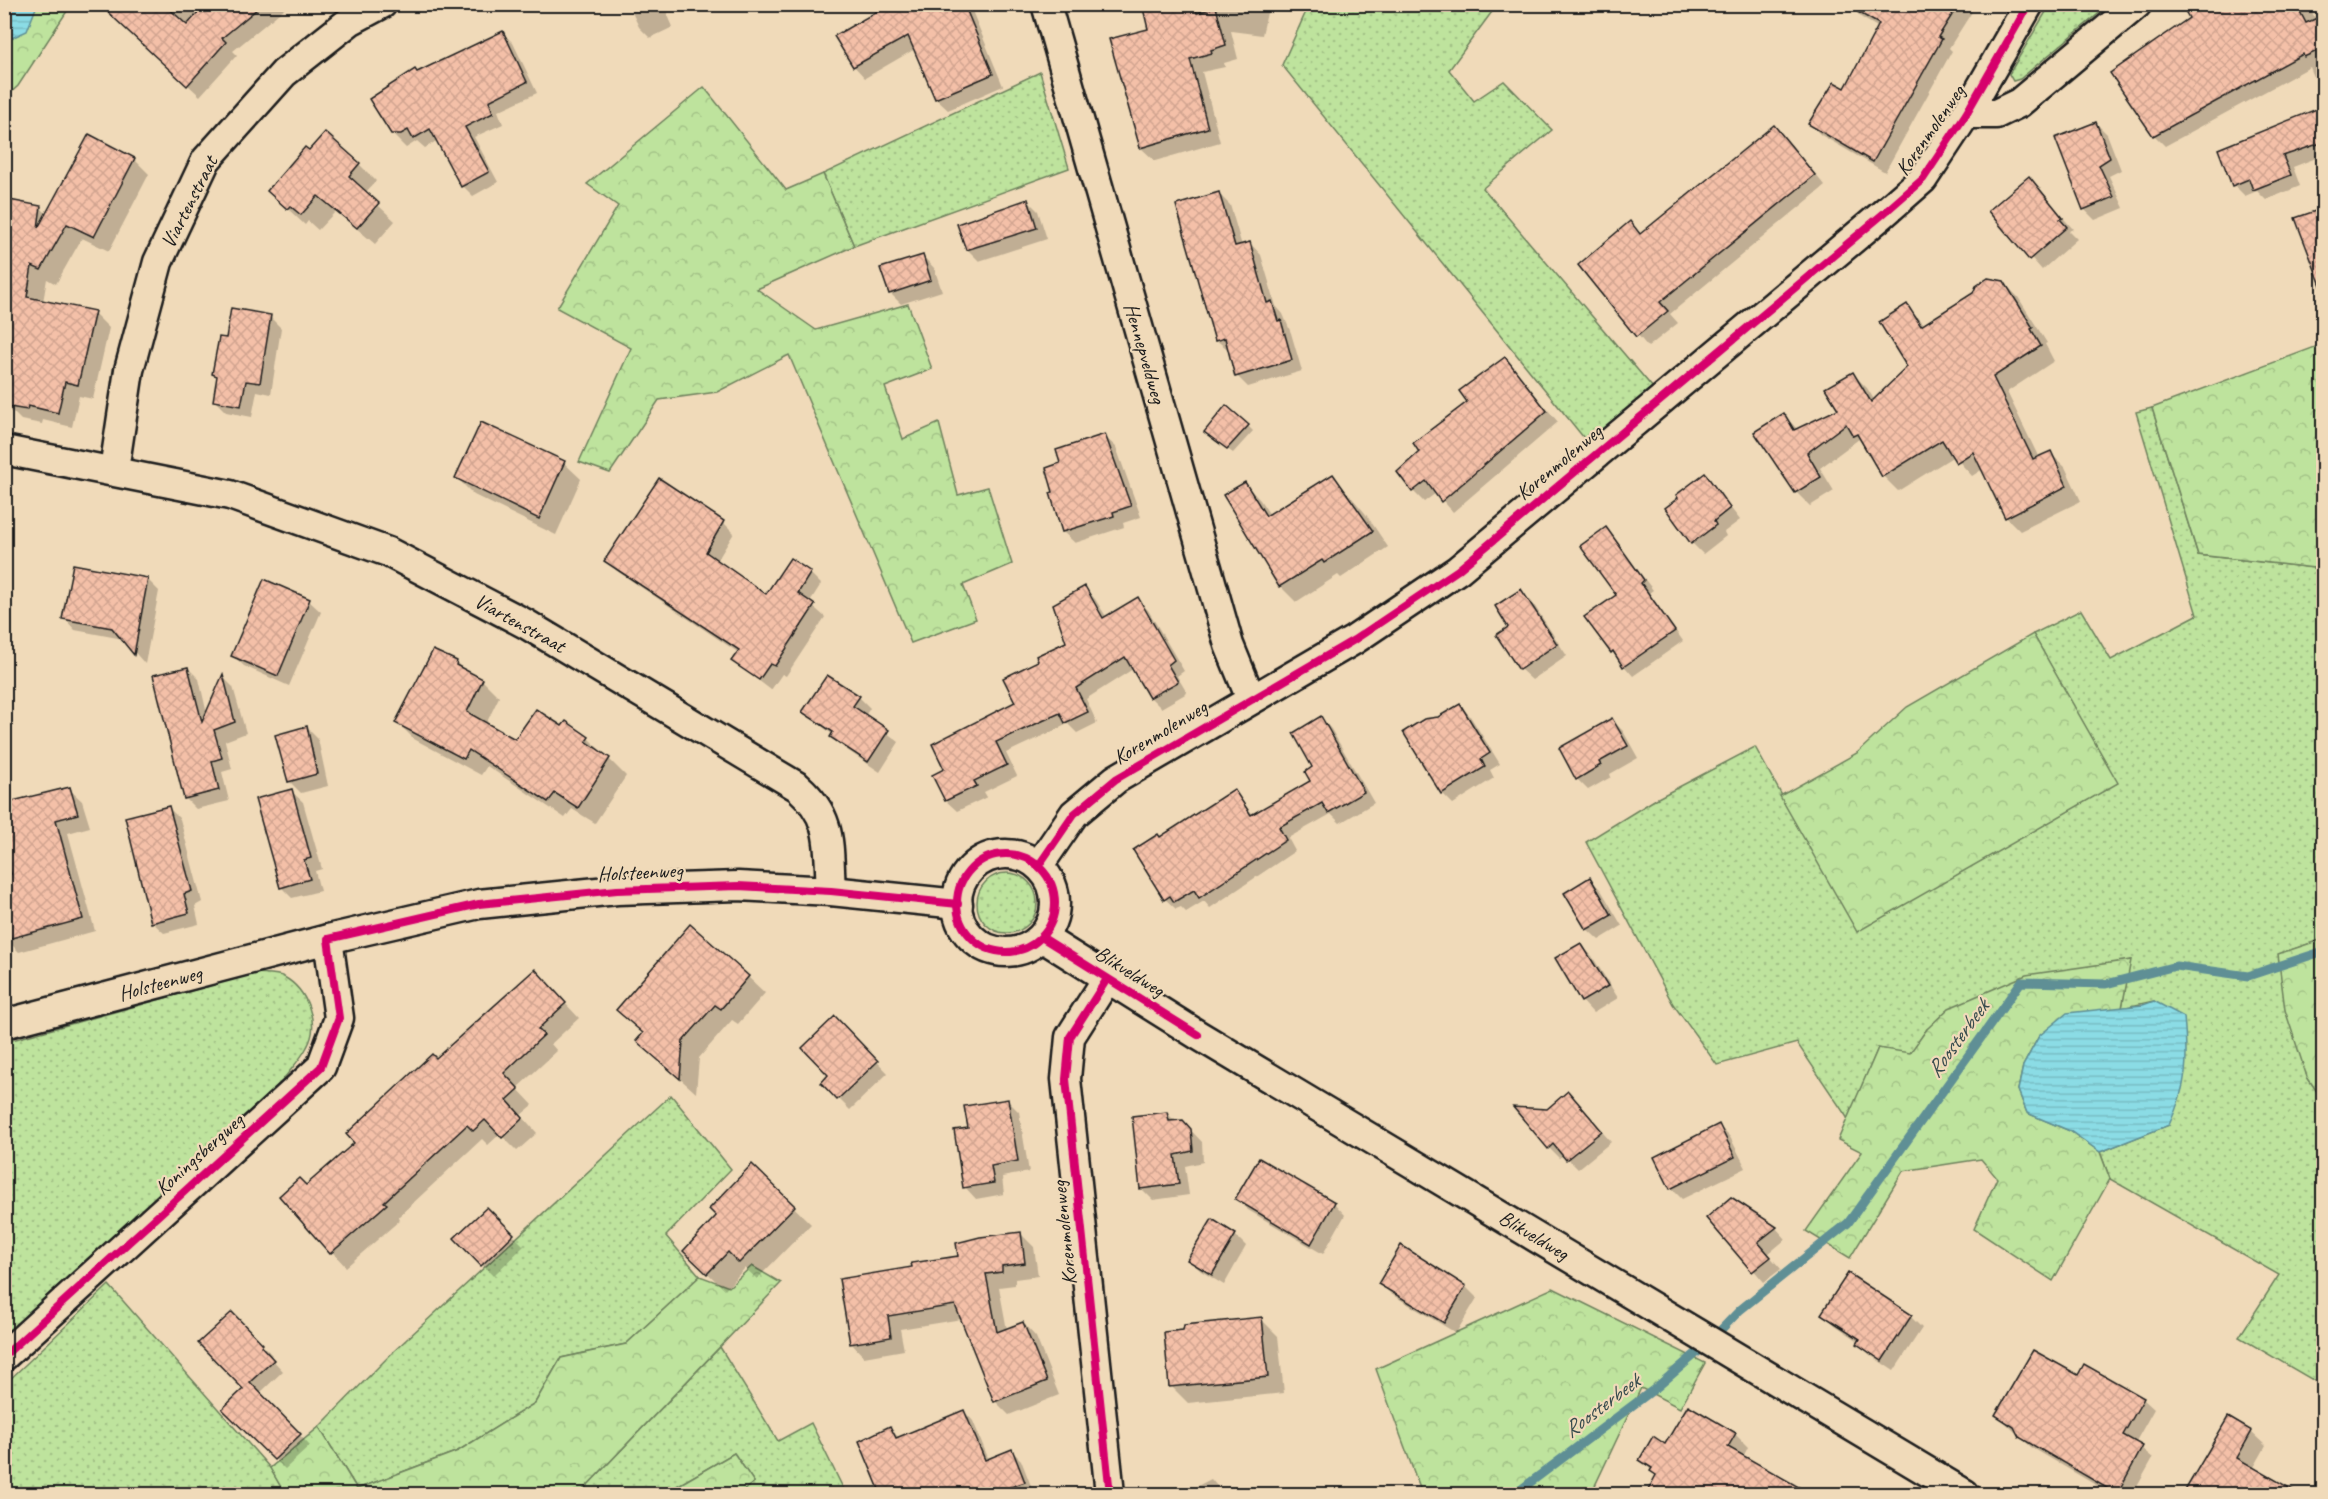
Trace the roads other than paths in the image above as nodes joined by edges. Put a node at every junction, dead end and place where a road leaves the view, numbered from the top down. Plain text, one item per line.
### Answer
1 (382, 4) edge
2 (1046, 4) edge
3 (2029, 4) edge
4 (2137, 4) edge
5 (1966, 114) junction
6 (4, 450) edge
7 (114, 470) junction
8 (1251, 699) junction
9 (1039, 865) junction
10 (831, 891) junction
11 (958, 904) junction
12 (1043, 938) junction
13 (328, 939) junction
14 (1107, 979) junction
15 (4, 1024) edge
16 (4, 1356) edge
17 (1110, 1494) edge
18 (1965, 1494) edge

1 - 7 street, Viartenstraat
2 - 8 street, Hennepveldweg
3 - 5 street, Korenmolenweg
4 - 5 street, Korenmolenweg
5 - 8 street, Korenmolenweg
6 - 7 street, Viartenstraat
7 - 10 street, Viartenstraat
8 - 9 street, Korenmolenweg
9 - 11 street
9 - 12 street
10 - 11 street, Holsteenweg
10 - 13 street, Holsteenweg
11 - 12 street
12 - 14 street, Blikveldweg
13 - 15 street, Holsteenweg
13 - 16 street, Koningsbergweg
14 - 17 street, Korenmolenweg
14 - 18 street, Blikveldweg

